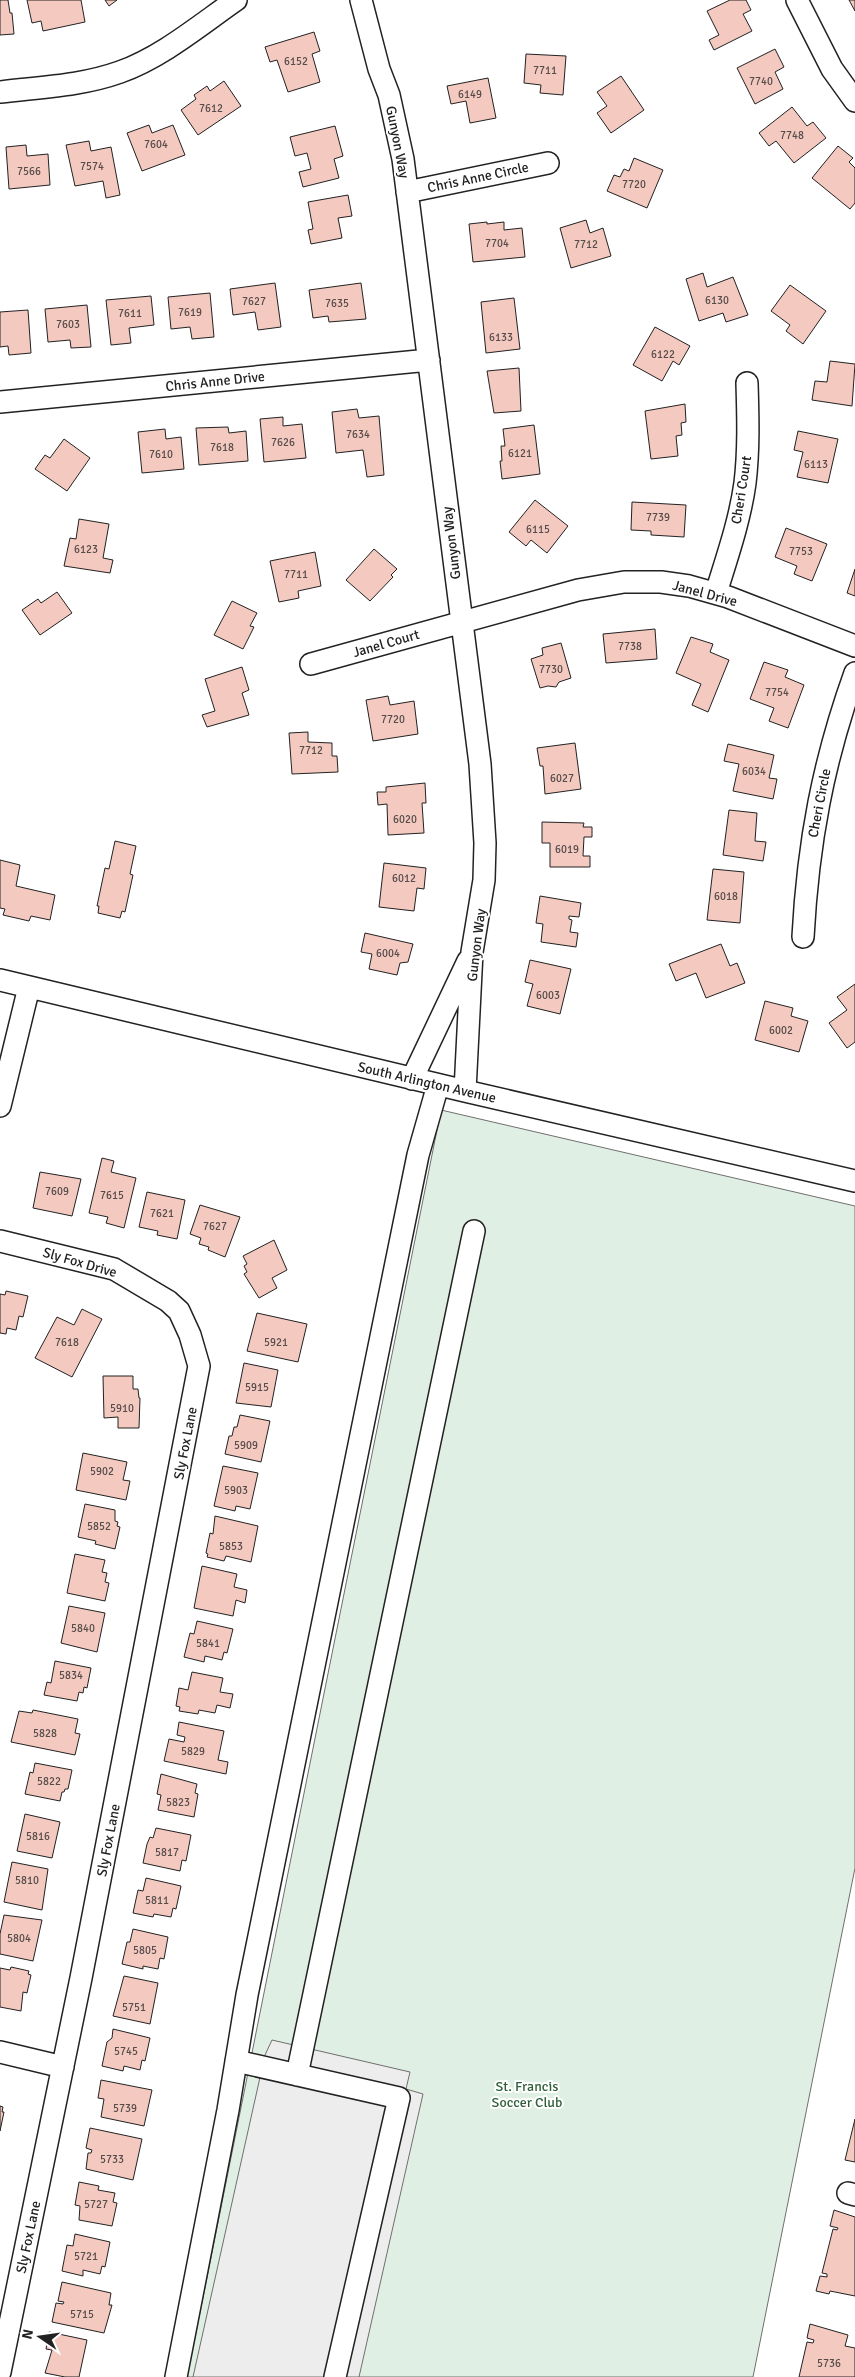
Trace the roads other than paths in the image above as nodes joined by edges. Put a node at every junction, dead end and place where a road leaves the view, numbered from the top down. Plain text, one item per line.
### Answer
1 (236, 0) edge
2 (361, 0) edge
3 (797, 0) edge
4 (0, 92) edge
5 (855, 101) edge
6 (548, 163) dead end
7 (407, 192) junction
8 (429, 360) junction
9 (747, 383) dead end
10 (0, 402) edge
11 (716, 593) junction
12 (461, 622) junction
13 (855, 646) edge
14 (311, 664) dead end
15 (855, 673) edge
16 (803, 937) dead end
17 (472, 952) junction
18 (0, 980) edge
19 (29, 987) junction
20 (412, 1078) junction
21 (438, 1085) junction
22 (465, 1091) junction
23 (0, 1106) edge
24 (855, 1181) edge
25 (474, 1231) dead end
26 (0, 1241) edge
27 (179, 1311) joint
28 (0, 2052) edge
29 (236, 2061) junction
30 (63, 2067) junction
31 (297, 2075) junction
32 (0, 2372) edge
33 (176, 2377) edge
34 (334, 2377) edge

1 - 4 street
2 - 7 street, Gunyon Way
3 - 5 street
6 - 7 street, Chris Anne Circle
7 - 8 street, Gunyon Way
8 - 10 street, Chris Anne Drive
8 - 12 street, Gunyon Way
9 - 11 street, Cheri Court
11 - 12 street, Janel Drive
11 - 13 street, Janel Drive
12 - 14 street, Janel Court
12 - 17 street, Gunyon Way
15 - 16 street, Cheri Circle
17 - 20 street
17 - 22 street, Gunyon Way
18 - 19 street, South Arlington Avenue
19 - 20 street, South Arlington Avenue
19 - 23 street
20 - 21 street, South Arlington Avenue
21 - 22 street, South Arlington Avenue
21 - 29 street
22 - 24 street, South Arlington Avenue
25 - 31 street
26 - 27 street, Sly Fox Drive
27 - 30 street, Sly Fox Lane
28 - 30 street
29 - 31 street
29 - 33 street
30 - 32 street, Sly Fox Lane
31 - 34 street

